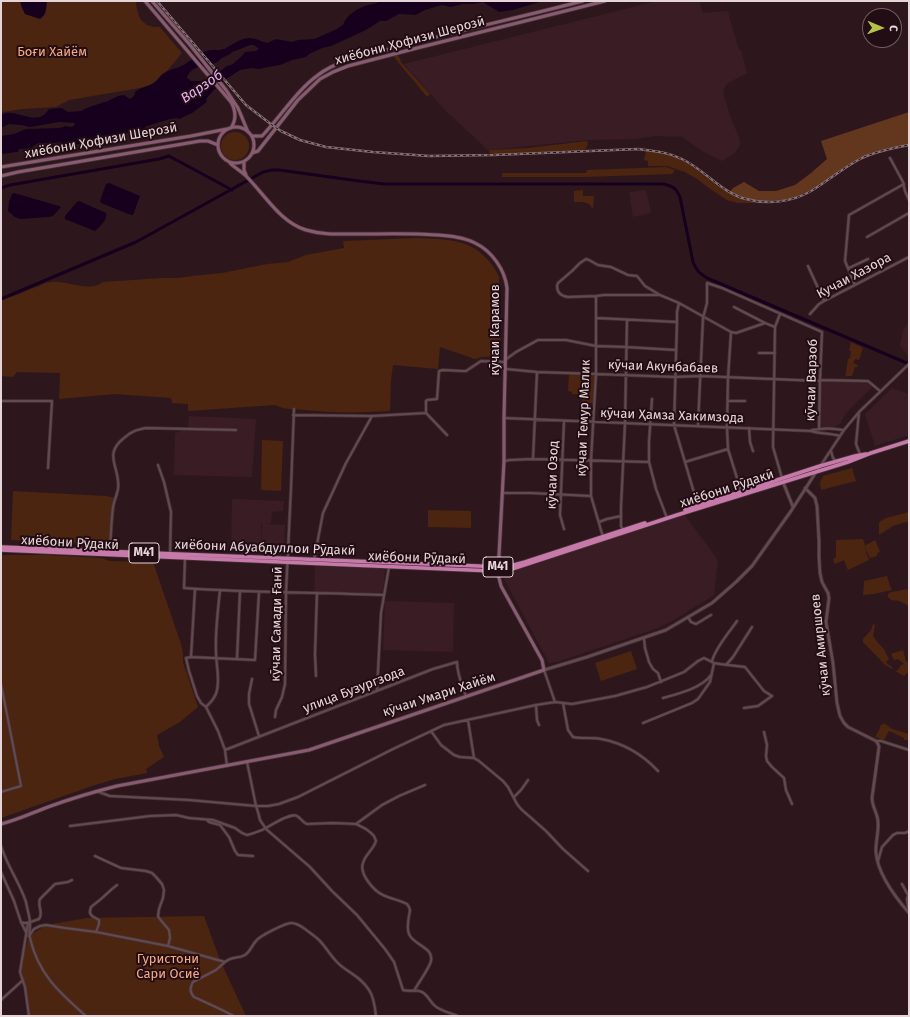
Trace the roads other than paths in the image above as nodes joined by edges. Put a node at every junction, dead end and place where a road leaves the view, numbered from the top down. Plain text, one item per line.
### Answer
1 (145, 1) edge
2 (152, 1) edge
3 (583, 1) edge
4 (605, 1) edge
5 (359, 57) junction
6 (360, 63) junction
7 (229, 128) junction
8 (248, 132) junction
9 (252, 136) junction
10 (218, 145) junction
11 (252, 153) junction
12 (890, 158) dead end
13 (244, 162) junction
14 (230, 163) junction
15 (1, 167) edge
16 (246, 175) junction
17 (1, 176) edge
18 (904, 184) junction
19 (909, 200) edge
20 (909, 213) edge
21 (867, 237) dead end
22 (909, 257) edge
23 (868, 259) dead end
24 (808, 266) dead end
25 (849, 268) junction
26 (855, 285) junction
27 (660, 295) junction
28 (596, 296) junction
29 (824, 301) junction
30 (679, 303) junction
31 (734, 307) dead end
32 (780, 314) junction
33 (810, 314) dead end
34 (597, 318) junction
35 (703, 318) junction
36 (627, 320) junction
37 (677, 322) junction
38 (765, 323) junction
39 (775, 327) junction
40 (731, 332) junction
41 (596, 346) junction
42 (626, 347) junction
43 (676, 350) junction
44 (759, 353) dead end
45 (775, 353) junction
46 (505, 361) junction
47 (909, 364) edge
48 (506, 369) junction
49 (536, 372) junction
50 (596, 374) junction
51 (626, 375) junction
52 (700, 376) junction
53 (675, 377) junction
54 (728, 378) junction
55 (774, 379) junction
56 (820, 380) junction
57 (880, 391) junction
58 (652, 399) dead end
59 (1, 401) edge
60 (728, 401) junction
61 (744, 401) dead end
62 (294, 409) dead end
63 (859, 412) junction
64 (426, 413) junction
65 (293, 415) junction
66 (372, 416) junction
67 (504, 418) junction
68 (535, 419) junction
69 (564, 421) junction
70 (594, 422) junction
71 (625, 423) junction
72 (650, 424) junction
73 (674, 425) junction
74 (698, 425) junction
75 (728, 428) junction
76 (749, 428) junction
77 (773, 429) junction
78 (820, 429) junction
79 (236, 430) dead end
80 (844, 430) junction
81 (811, 431) junction
82 (447, 434) dead end
83 (840, 436) junction
84 (909, 441) edge
85 (728, 449) junction
86 (753, 451) dead end
87 (831, 451) junction
88 (860, 456) junction
89 (533, 458) junction
90 (563, 459) junction
91 (591, 460) junction
92 (504, 461) junction
93 (836, 461) junction
94 (623, 462) junction
95 (649, 462) junction
96 (685, 462) junction
97 (158, 465) dead end
98 (820, 466) junction
99 (48, 468) dead end
100 (817, 471) junction
101 (783, 480) junction
102 (805, 488) junction
103 (741, 492) junction
104 (502, 493) junction
105 (561, 495) junction
106 (591, 496) junction
107 (714, 502) junction
108 (698, 507) junction
109 (793, 508) junction
110 (621, 516) junction
111 (666, 517) junction
112 (599, 523) junction
113 (564, 529) dead end
114 (623, 531) junction
115 (604, 538) junction
116 (1, 547) edge
117 (10, 549) junction
118 (1, 550) edge
119 (110, 553) junction
120 (170, 556) junction
121 (185, 558) junction
122 (232, 558) junction
123 (288, 561) junction
124 (314, 562) junction
125 (396, 565) junction
126 (389, 567) junction
127 (498, 569) junction
128 (195, 589) junction
129 (220, 590) junction
130 (240, 591) junction
131 (259, 592) junction
132 (286, 593) junction
133 (317, 593) junction
134 (384, 595) junction
135 (711, 615) dead end
136 (688, 617) junction
137 (737, 621) dead end
138 (752, 627) dead end
139 (644, 638) junction
140 (191, 657) junction
141 (216, 658) junction
142 (237, 659) junction
143 (713, 662) junction
144 (726, 665) junction
145 (544, 670) junction
146 (713, 672) junction
147 (316, 676) dead end
148 (252, 679) dead end
149 (661, 682) junction
150 (1, 684) edge
151 (377, 691) junction
152 (466, 696) junction
153 (664, 698) dead end
154 (555, 702) junction
155 (563, 703) junction
156 (536, 705) junction
157 (206, 707) junction
158 (744, 708) dead end
159 (275, 717) dead end
160 (468, 720) junction
161 (643, 723) dead end
162 (539, 726) dead end
163 (431, 731) junction
164 (764, 732) dead end
165 (259, 736) junction
166 (876, 741) junction
167 (225, 750) junction
168 (909, 750) edge
169 (474, 758) junction
170 (247, 762) junction
171 (227, 766) junction
172 (658, 771) dead end
173 (528, 780) dead end
174 (425, 785) dead end
175 (96, 791) junction
176 (1, 792) edge
177 (514, 797) junction
178 (792, 804) dead end
179 (256, 806) junction
180 (206, 820) junction
181 (1, 824) edge
182 (356, 824) junction
183 (70, 826) dead end
184 (266, 829) junction
185 (909, 831) edge
186 (1, 846) edge
187 (95, 856) dead end
188 (253, 856) dead end
189 (878, 862) junction
190 (588, 870) dead end
191 (1, 872) edge
192 (4, 880) junction
193 (72, 880) dead end
194 (1, 882) edge
195 (902, 884) dead end
196 (117, 885) dead end
197 (908, 894) edge
198 (909, 913) edge
199 (21, 922) junction
200 (29, 923) junction
201 (26, 932) junction
202 (96, 932) junction
203 (29, 936) junction
204 (168, 946) junction
205 (225, 962) junction
206 (23, 980) junction
207 (414, 991) junction
208 (1, 1000) edge
209 (29, 1016) edge
210 (86, 1016) edge
211 (234, 1016) edge
212 (376, 1016) edge
213 (458, 1016) edge

1 - 7 main road
2 - 8 main road
3 - 5 main road, хиёбони Ҳофизи Шерозӣ
4 - 6 main road, хиёбони Ҳофизи Шерозӣ
5 - 6 main road
5 - 9 main road, хиёбони Ҳофизи Шерозӣ
6 - 11 main road, хиёбони Ҳофизи Шерозӣ
7 - 8 main road, хиёбони Ҳофизи Шерозӣ
7 - 10 main road
7 - 15 main road, хиёбони Ҳофизи Шерозӣ
8 - 9 main road
9 - 11 main road
10 - 14 main road
10 - 17 main road, хиёбони Ҳофизи Шерозӣ
11 - 13 main road, хиёбони Ҳофизи Шерозӣ
12 - 18 street
13 - 14 main road
13 - 16 main road
14 - 16 main road, кӯчаи Карамов
16 - 46 main road, кӯчаи Карамов
18 - 19 street
18 - 25 street
20 - 21 street
22 - 26 street, Кучаи Хазора
23 - 25 street
24 - 29 street
25 - 26 street
26 - 29 street, Кучаи Хазора
27 - 28 street
27 - 28 street
27 - 30 street
28 - 34 street, кӯчаи Темур Малик
29 - 33 street, Кучаи Хазора
30 - 35 street
30 - 37 street
31 - 38 street
32 - 35 street
32 - 39 street
32 - 56 street, кӯчаи Варзоб
34 - 36 street
34 - 41 street, кӯчаи Темур Малик
35 - 40 street
35 - 52 street
36 - 37 street
36 - 42 street
37 - 43 street
38 - 39 street
38 - 40 street
39 - 45 street
40 - 54 street
41 - 42 street
41 - 46 street
41 - 50 street, кӯчаи Темур Малик
42 - 43 street
42 - 51 street
43 - 53 street
44 - 45 street
45 - 55 street
46 - 48 main road, кӯчаи Карамов
46 - 64 street
47 - 57 street
48 - 49 street, кӯчаи Акунбабаев
48 - 67 main road, кӯчаи Карамов
49 - 50 street, кӯчаи Акунбабаев
49 - 68 street
50 - 51 street, кӯчаи Акунбабаев
50 - 70 street, кӯчаи Темур Малик
51 - 53 street, кӯчаи Акунбабаев
51 - 71 street
52 - 53 street, кӯчаи Акунбабаев
52 - 54 street, кӯчаи Акунбабаев
52 - 74 street
53 - 73 street
54 - 55 street, кӯчаи Акунбабаев
54 - 60 street
55 - 56 street, кӯчаи Акунбабаев
55 - 77 street
56 - 57 street, кӯчаи Акунбабаев
56 - 78 street, кӯчаи Варзоб
57 - 63 street
58 - 72 street
59 - 99 street
60 - 61 street
60 - 75 street
62 - 65 street, кӯчаи Самади Ғанӣ
63 - 80 street
63 - 88 street
64 - 66 street
64 - 82 street
65 - 66 street
65 - 123 street, кӯчаи Самади Ғанӣ
66 - 124 street
67 - 68 street, кӯчаи Ҳамза Хакимзода
67 - 92 main road, кӯчаи Карамов
68 - 69 street, кӯчаи Ҳамза Хакимзода
68 - 89 street
69 - 70 street, кӯчаи Ҳамза Хакимзода
69 - 90 street, кӯчаи Озод
70 - 71 street, кӯчаи Ҳамза Хакимзода
70 - 91 street, кӯчаи Темур Малик
71 - 72 street, кӯчаи Ҳамза Хакимзода
71 - 94 street
72 - 73 street, кӯчаи Ҳамза Хакимзода
72 - 95 street
73 - 74 street, кӯчаи Ҳамза Хакимзода
73 - 96 street
74 - 75 street, кӯчаи Ҳамза Хакимзода
75 - 76 street, кӯчаи Ҳамза Хакимзода
75 - 85 street
76 - 77 street, кӯчаи Ҳамза Хакимзода
76 - 86 street
77 - 81 street, кӯчаи Ҳамза Хакимзода
77 - 101 street
78 - 80 street
78 - 81 street
79 - 119 street
80 - 83 street
81 - 83 street, кӯчаи Ҳамза Хакимзода
83 - 87 street
84 - 88 highway, хиёбони Абуабдуллои Рӯдакӣ / M41
85 - 96 street
85 - 103 street
87 - 93 street
87 - 98 street
88 - 93 highway, хиёбони Абуабдуллои Рӯдакӣ / M41
88 - 100 highway, хиёбони Рӯдакӣ
89 - 90 street
89 - 92 street
90 - 91 street
90 - 105 street, кӯчаи Озод
91 - 94 street
91 - 106 street, кӯчаи Темур Малик
92 - 104 main road, кӯчаи Карамов
93 - 98 highway, хиёбони Абуабдуллои Рӯдакӣ / M41
94 - 95 street
94 - 110 street
95 - 111 street
96 - 108 street
97 - 120 street
98 - 100 street, кӯчаи Умари Хайём
98 - 101 highway, хиёбони Абуабдуллои Рӯдакӣ / M41
100 - 101 highway, хиёбони Рӯдакӣ
100 - 102 street, кӯчаи Умари Хайём
101 - 103 highway, хиёбони Абуабдуллои Рӯдакӣ / M41
101 - 107 highway, хиёбони Рӯдакӣ
101 - 109 street
102 - 109 street, кӯчаи Умари Хайём
102 - 166 street, кӯчаи Амиршоев
103 - 107 highway, хиёбони Абуабдуллои Рӯдакӣ / M41
104 - 105 street
104 - 127 main road, кӯчаи Карамов
105 - 106 street
105 - 113 street, кӯчаи Озод
106 - 112 street, кӯчаи Темур Малик
107 - 108 highway, хиёбони Абуабдуллои Рӯдакӣ / M41
108 - 111 highway, хиёбони Абуабдуллои Рӯдакӣ / M41
109 - 136 street, кӯчаи Умари Хайём
110 - 112 street
110 - 114 street
111 - 114 highway, хиёбони Абуабдуллои Рӯдакӣ / M41
112 - 115 street, кӯчаи Темур Малик
114 - 115 highway, хиёбони Абуабдуллои Рӯдакӣ / M41
115 - 127 highway, хиёбони Абуабдуллои Рӯдакӣ / M41
116 - 117 highway
117 - 118 highway, хиёбони Рӯдакӣ
117 - 119 highway, хиёбони Рӯдакӣ
119 - 120 highway, хиёбони Рӯдакӣ
120 - 121 highway, хиёбони Рӯдакӣ
120 - 122 highway, хиёбони Абуабдуллои Рӯдакӣ / M41
121 - 122 highway, хиёбони Рӯдакӣ
121 - 128 street
122 - 123 highway, хиёбони Абуабдуллои Рӯдакӣ / M41
123 - 124 highway, хиёбони Абуабдуллои Рӯдакӣ / M41
123 - 132 street, кӯчаи Самади Ғанӣ
124 - 125 highway, хиёбони Абуабдуллои Рӯдакӣ / M41
124 - 126 highway, хиёбони Рӯдакӣ
125 - 126 highway, хиёбони Рӯдакӣ
125 - 127 highway, хиёбони Абуабдуллои Рӯдакӣ / M41
126 - 134 street
127 - 145 main road, кӯчаи Карамов
128 - 129 street
128 - 140 street
129 - 130 street
129 - 141 street
130 - 131 street
130 - 142 street
131 - 132 street
131 - 142 street
132 - 133 street
132 - 159 street, кӯчаи Самади Ғанӣ
133 - 134 street
133 - 147 street
134 - 151 street
135 - 136 street
136 - 139 street, кӯчаи Умари Хайём
137 - 143 street
138 - 144 street
139 - 145 street, кӯчаи Умари Хайём
139 - 149 street
140 - 141 street
140 - 157 street
141 - 142 street
141 - 157 street
143 - 144 street
143 - 146 street
143 - 149 street
144 - 158 street
145 - 152 main road, кӯчаи Умари Хайём
145 - 154 street
146 - 153 street
146 - 161 street
148 - 165 street
149 - 155 street
150 - 176 street
151 - 152 street, улица Бузургзода
151 - 165 street, улица Бузургзода
152 - 170 main road, кӯчаи Умари Хайём
154 - 155 street
154 - 156 street
155 - 172 street
156 - 160 street
156 - 162 street
157 - 167 street
160 - 163 street
160 - 169 street
163 - 169 street
163 - 179 street
164 - 178 street
165 - 167 street, улица Бузургзода
166 - 168 street
166 - 189 street
167 - 171 street
169 - 177 street
170 - 171 main road, кӯчаи Умари Хайём
170 - 179 street
171 - 175 main road, кӯчаи Умари Хайём
173 - 177 street
174 - 182 street
175 - 179 street
175 - 181 main road, кӯчаи Умари Хайём
177 - 190 street
179 - 184 street
180 - 183 street
180 - 184 street
180 - 188 street
182 - 184 street
182 - 207 street
184 - 207 street
185 - 189 street
186 - 200 street
187 - 204 street
189 - 198 street
191 - 192 street
192 - 194 street
192 - 199 street
193 - 200 street
195 - 197 street
196 - 202 street
197 - 198 street
199 - 200 street
199 - 201 street
200 - 201 street
200 - 203 street
201 - 206 street
202 - 203 street
202 - 204 street
203 - 210 street
204 - 205 street
205 - 211 street
205 - 212 street
206 - 208 street
206 - 209 street
207 - 213 street

